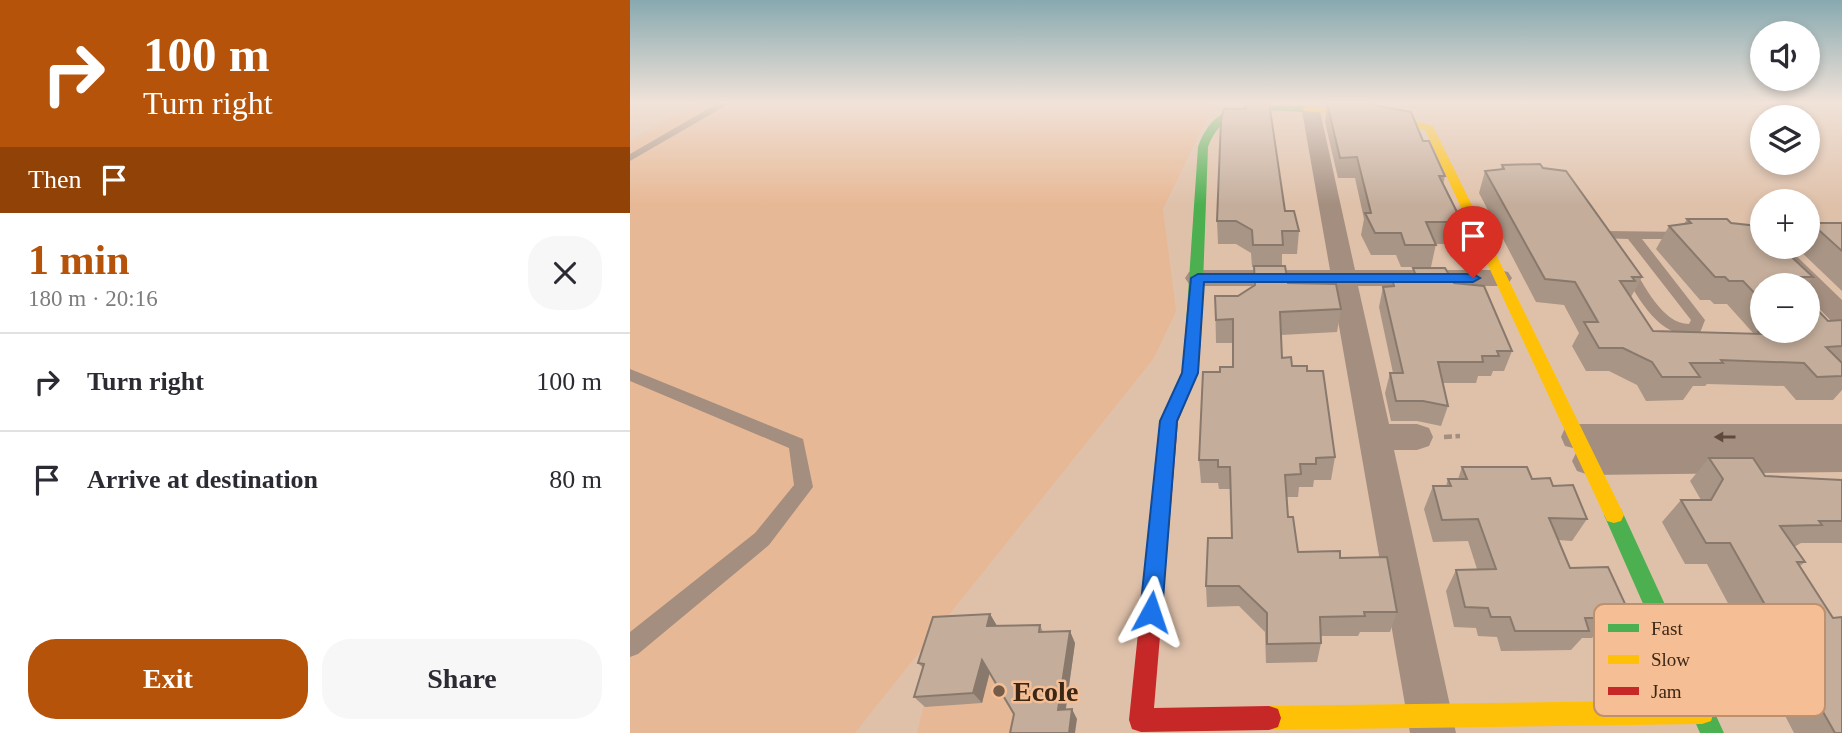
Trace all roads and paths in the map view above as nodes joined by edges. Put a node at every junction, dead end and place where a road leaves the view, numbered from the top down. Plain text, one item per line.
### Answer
1 (668, 136) edge
2 (1206, 136) edge
3 (1316, 136) edge
4 (1433, 136) edge
5 (630, 158) edge
6 (1632, 235) junction
7 (1699, 235) edge
8 (1785, 259) edge
9 (1198, 278) junction
10 (1343, 278) junction
11 (1499, 278) junction
12 (1842, 316) edge
13 (630, 375) edge
14 (1375, 437) junction
15 (1417, 437) dead end
16 (1842, 437) edge
17 (1583, 449) junction
18 (1842, 458) edge
19 (1653, 604) edge
20 (630, 646) edge
21 (1619, 716) edge
22 (1704, 716) edge
23 (1432, 725) edge
24 (1141, 727) edge
25 (1712, 733) edge

1 - 5 lane
2 - 9 street
3 - 10 street
4 - 11 street
6 - 6 lane
6 - 7 lane
8 - 12 street
9 - 10 street
9 - 24 street
10 - 11 street
10 - 14 street
11 - 17 street
13 - 20 lane
14 - 15 street
14 - 23 street
16 -> 17 street
17 - 18 street
17 - 19 street
21 - 23 street
22 - 25 street
23 - 24 street

